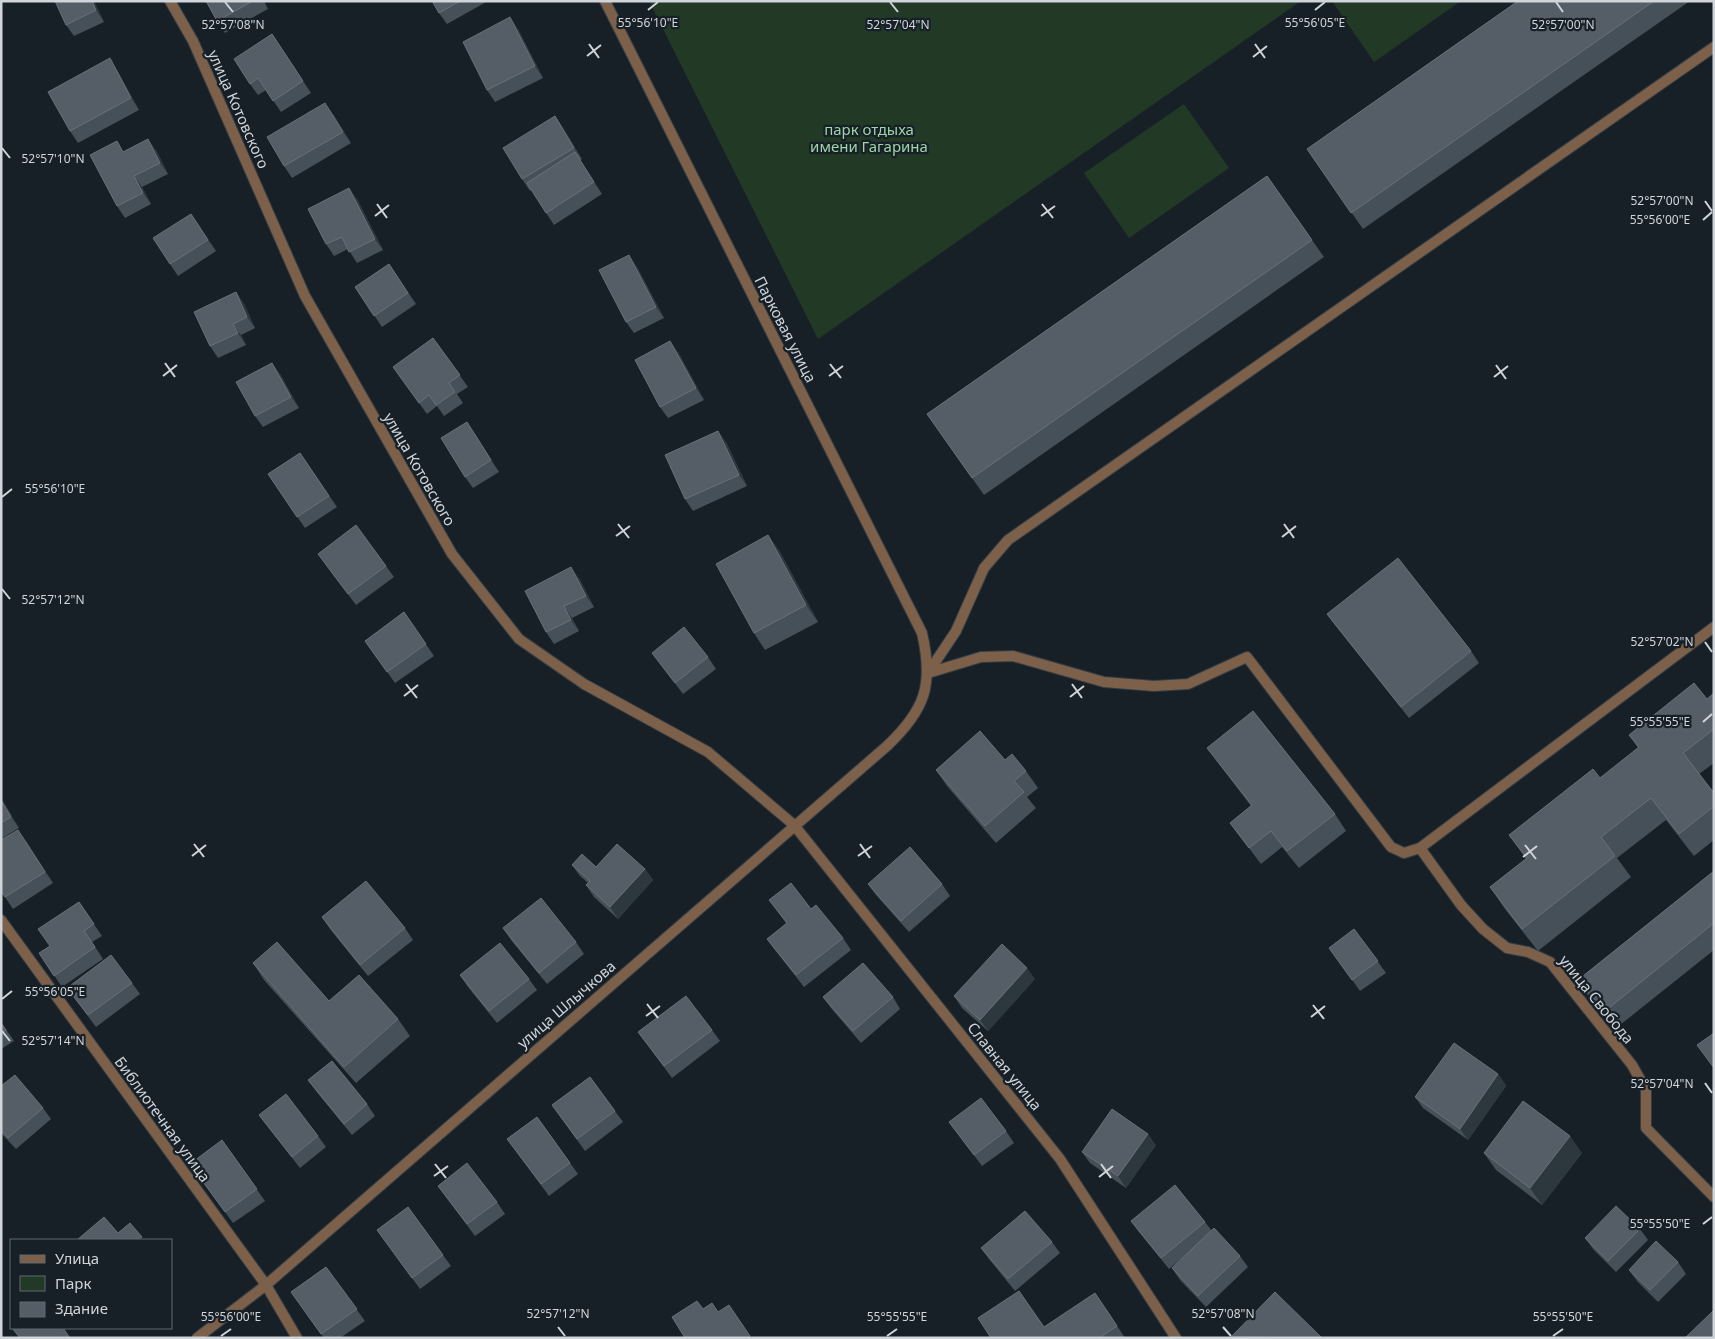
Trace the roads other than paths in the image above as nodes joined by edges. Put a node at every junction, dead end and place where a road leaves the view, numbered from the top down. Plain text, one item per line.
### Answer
1 (170, 1) edge
2 (605, 1) edge
3 (1714, 47) edge
4 (1714, 627) edge
5 (928, 673) junction
6 (794, 825) junction
7 (1420, 848) junction
8 (1, 920) edge
9 (1714, 1197) edge
10 (266, 1285) junction
11 (196, 1338) edge
12 (297, 1338) edge
13 (1176, 1338) edge

1 - 6 street, улица Котовского
2 - 5 street, Парковая улица
3 - 5 street
4 - 7 street
5 - 6 street, улица Шлычкова
5 - 7 street
6 - 10 street, улица Шлычкова
6 - 13 street, Славная улица
7 - 9 street, улица Свобода
8 - 10 street, Библиотечная улица
10 - 11 street, улица Шлычкова
10 - 12 street, Библиотечная улица

